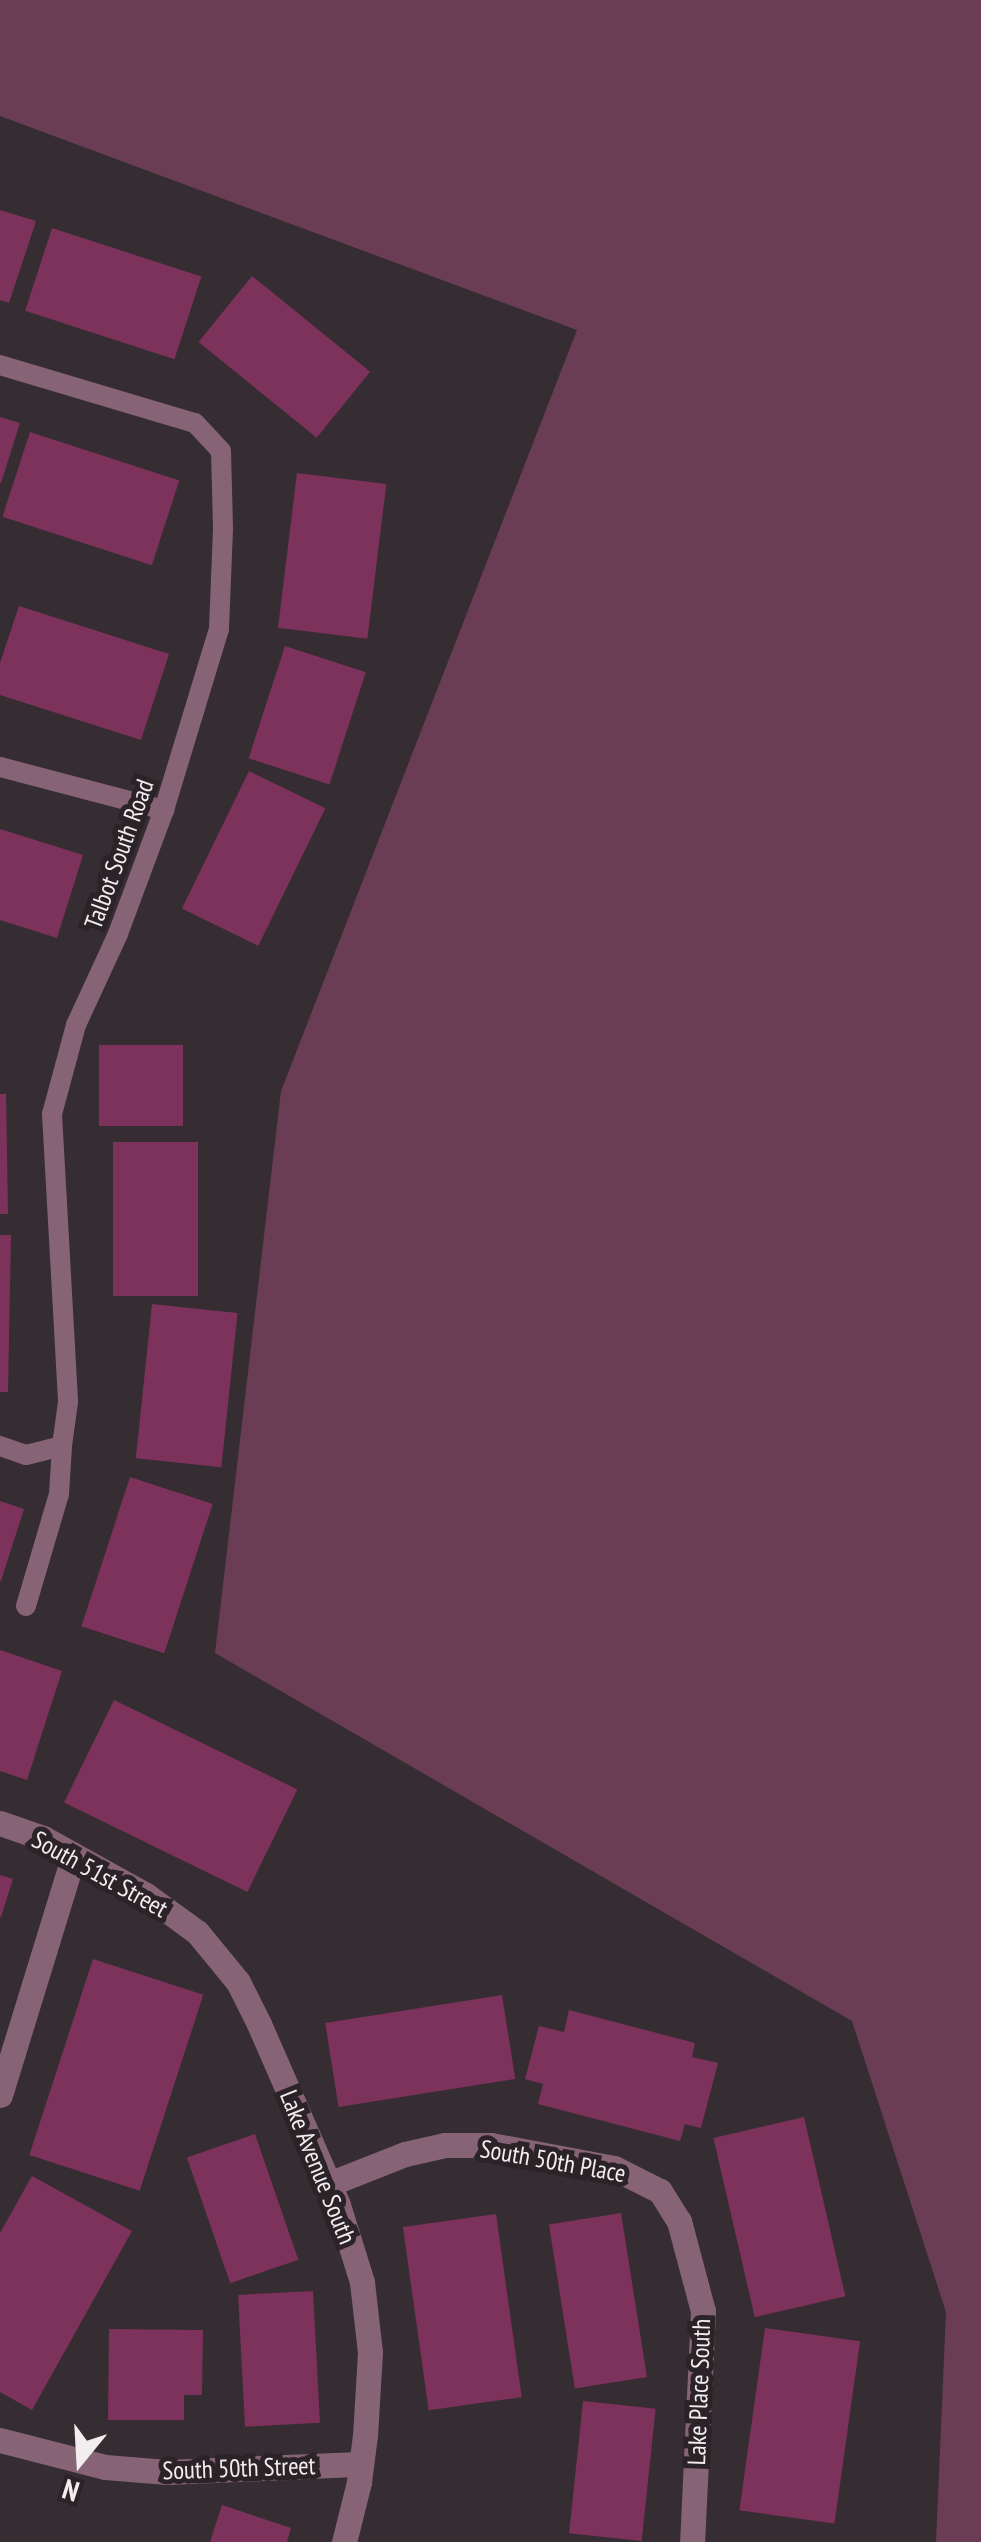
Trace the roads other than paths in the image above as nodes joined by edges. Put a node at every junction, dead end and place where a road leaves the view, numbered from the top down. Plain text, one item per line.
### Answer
1 (0, 366) edge
2 (0, 766) edge
3 (164, 810) junction
4 (0, 1446) edge
5 (62, 1446) junction
6 (26, 1606) dead end
7 (0, 1823) edge
8 (74, 1856) junction
9 (197, 1932) joint
10 (0, 2094) edge
11 (329, 2184) junction
12 (660, 2191) joint
13 (0, 2440) edge
14 (362, 2464) junction
15 (344, 2542) edge
16 (692, 2542) edge

1 - 3 lane, Talbot South Road
2 - 3 lane
3 - 5 lane, Talbot South Road
4 - 5 lane
5 - 6 lane, Talbot South Road
7 - 8 street, South 51st Street
8 - 9 street, South 51st Street
8 - 10 street
9 - 11 street, Lake Avenue South
11 - 12 street, South 50th Place
11 - 14 street, Lake Avenue South
12 - 16 street, Lake Place South
13 - 14 street, South 50th Street
14 - 15 street, Lake Avenue South

